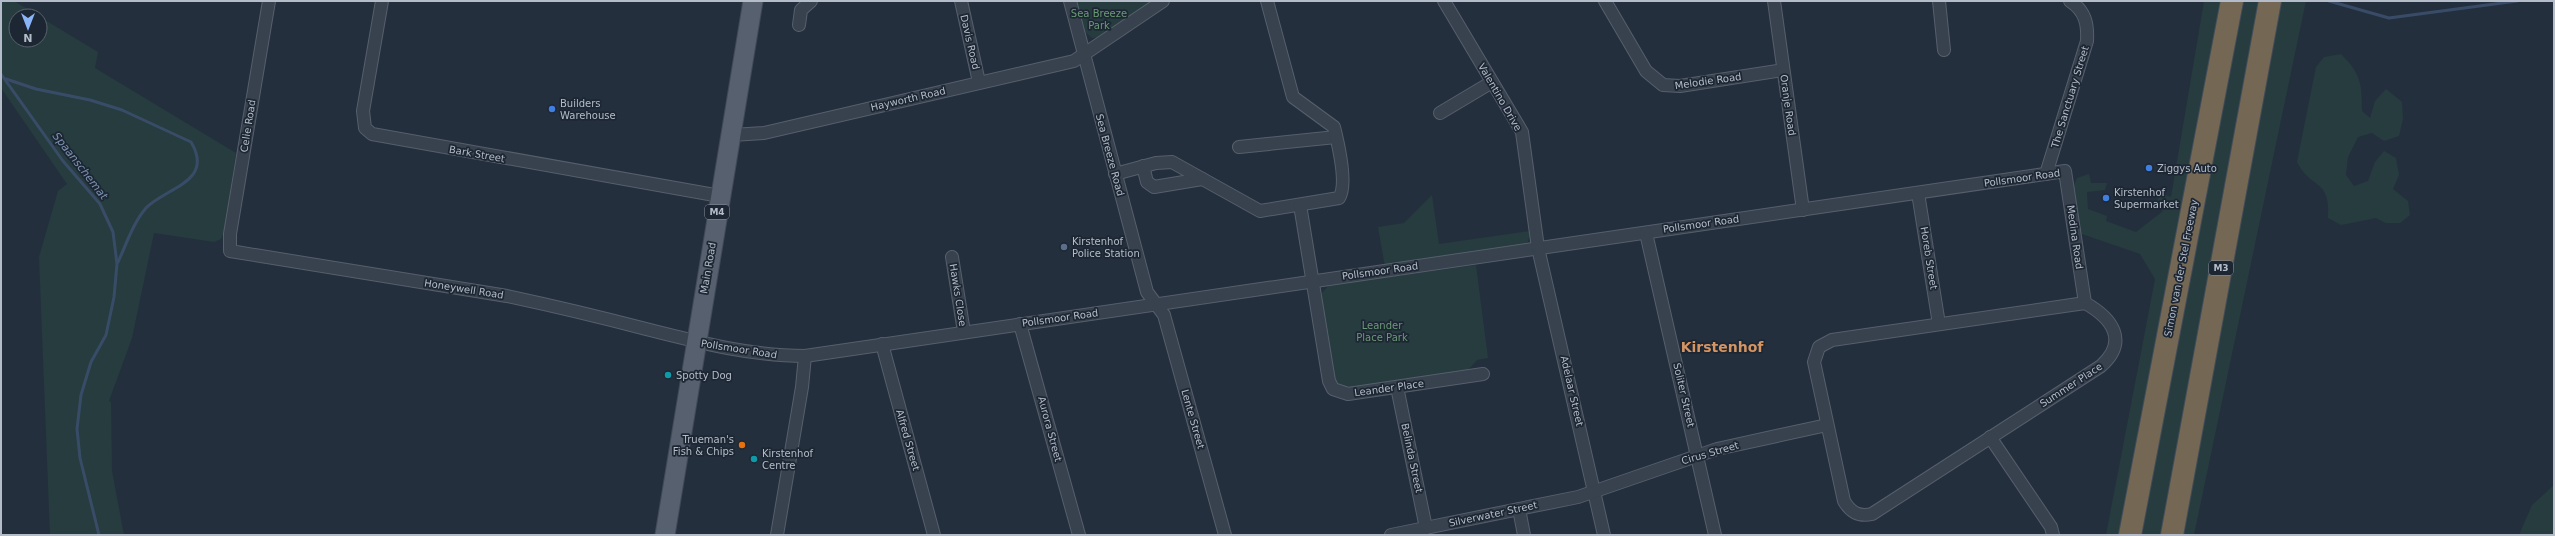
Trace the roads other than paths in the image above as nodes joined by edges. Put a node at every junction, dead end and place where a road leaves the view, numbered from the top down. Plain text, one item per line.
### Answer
1 (269, 1) edge
2 (382, 1) edge
3 (753, 1) edge
4 (811, 1) edge
5 (961, 1) edge
6 (1070, 1) edge
7 (1163, 1) edge
8 (1267, 1) edge
9 (1444, 1) edge
10 (1605, 1) edge
11 (1774, 1) edge
12 (1939, 1) edge
13 (2070, 1) edge
14 (2232, 1) edge
15 (2270, 1) edge
16 (799, 25) dead end
17 (1944, 50) dead end
18 (1083, 55) junction
19 (1783, 70) junction
20 (979, 82) junction
21 (1492, 82) junction
22 (1440, 113) dead end
23 (732, 135) junction
24 (1336, 137) junction
25 (1239, 147) dead end
26 (1143, 166) junction
27 (2065, 171) joint
28 (1115, 174) junction
29 (2046, 174) junction
30 (1202, 179) junction
31 (1918, 193) junction
32 (720, 196) junction
33 (1300, 205) junction
34 (1803, 210) junction
35 (1646, 233) junction
36 (1538, 248) junction
37 (230, 251) joint
38 (952, 257) dead end
39 (1312, 281) junction
40 (2085, 303) junction
41 (1158, 305) junction
42 (1020, 324) junction
43 (1939, 324) junction
44 (964, 332) junction
45 (696, 342) junction
46 (882, 344) junction
47 (804, 356) junction
48 (1483, 374) dead end
49 (1397, 387) junction
50 (1827, 425) junction
51 (1990, 437) junction
52 (1697, 455) junction
53 (1596, 491) junction
54 (1518, 509) junction
55 (1426, 528) junction
56 (665, 535) edge
57 (777, 535) edge
58 (934, 535) edge
59 (1079, 535) edge
60 (1225, 535) edge
61 (1391, 535) edge
62 (1524, 535) edge
63 (1604, 535) edge
64 (1715, 535) edge
65 (2053, 535) edge
66 (2130, 535) edge
67 (2172, 535) edge

1 - 37 street, Celie Road
2 - 32 street, Bark Street
3 - 23 main road, Main Road / M4
4 - 16 street
5 - 20 street, Davis Road
6 - 18 street, Sea Breeze Road
7 - 18 street, Hayworth Road
8 - 24 street
9 - 21 street, Valentino Drive
10 - 19 street, Melodie Road
11 - 19 street, Oranje Road
12 - 17 street
13 - 29 street, The Sanctuary Street
14 - 66 highway, Simon van der Stel Freeway
15 - 67 highway, M3
18 - 20 street, Hayworth Road
18 - 28 street, Sea Breeze Road
19 - 34 street, Oranje Road
20 - 23 street, Hayworth Road
21 - 22 street
21 - 36 street, Valentino Drive
23 - 32 main road, Main Road / M4
24 - 25 street
24 - 33 street
26 - 28 street
26 - 30 street
26 - 30 street
27 - 29 street, Pollsmoor Road
27 - 40 street, Medina Road
28 - 41 street, Sea Breeze Road
29 - 31 street, Pollsmoor Road
30 - 33 street
31 - 34 street, Pollsmoor Road
31 - 43 street, Horeb Street
32 - 45 main road, Main Road / M4
33 - 39 street, Leander Place
34 - 35 street, Pollsmoor Road
35 - 36 street, Pollsmoor Road
35 - 52 street, Soliter Street
36 - 39 street, Pollsmoor Road
36 - 53 street, Adelaar Street
37 - 45 street, Honeywell Road
38 - 44 street, Hawks Close
39 - 41 street, Pollsmoor Road
39 - 49 street, Leander Place
40 - 43 street, Summer Place
40 - 51 street, Summer Place
41 - 42 street, Pollsmoor Road
41 - 60 street, Lente Street
42 - 44 street, Pollsmoor Road
42 - 59 street, Aurora Street
43 - 50 street, Summer Place
44 - 46 street, Pollsmoor Road
45 - 47 street, Pollsmoor Road
45 - 56 main road, Main Road / M4
46 - 47 street, Pollsmoor Road
46 - 58 street, Alfred Street
47 - 57 street
48 - 49 street, Leander Place
49 - 55 street, Belinda Street
50 - 51 street, Summer Place
50 - 52 street, Cirus Street
51 - 65 street
52 - 53 street, Cirus Street
52 - 64 street, Soliter Street
53 - 54 street, Silverwater Street
53 - 63 street, Adelaar Street
54 - 55 street, Silverwater Street
54 - 62 street
55 - 61 street, Silverwater Street

